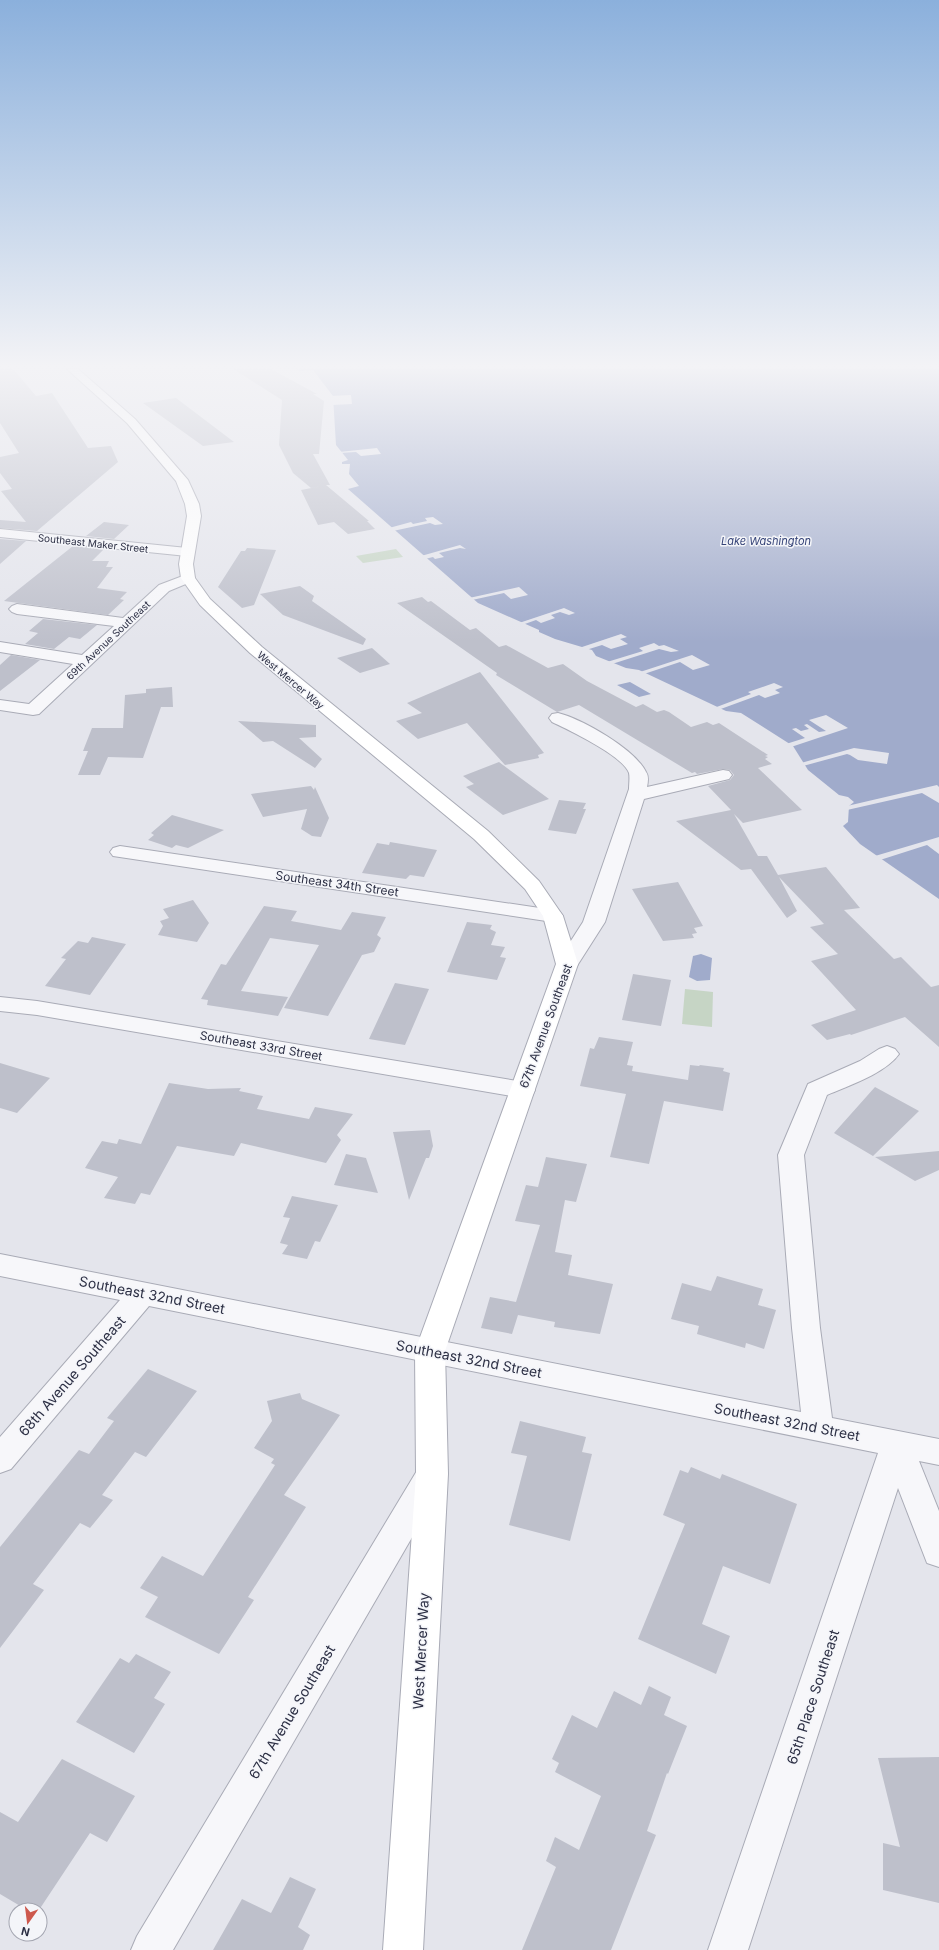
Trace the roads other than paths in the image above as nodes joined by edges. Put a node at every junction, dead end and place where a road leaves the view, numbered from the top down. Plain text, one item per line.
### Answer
1 (165, 460) edge
2 (0, 533) edge
3 (187, 552) junction
4 (188, 578) junction
5 (17, 609) dead end
6 (128, 623) junction
7 (0, 647) edge
8 (87, 661) junction
9 (0, 705) edge
10 (558, 718) dead end
11 (723, 775) dead end
12 (637, 795) junction
13 (120, 852) dead end
14 (553, 916) junction
15 (567, 964) junction
16 (0, 1004) edge
17 (887, 1054) dead end
18 (522, 1090) junction
19 (0, 1264) edge
20 (143, 1293) junction
21 (430, 1351) junction
22 (818, 1428) junction
23 (897, 1444) junction
24 (939, 1452) edge
25 (0, 1459) edge
26 (432, 1474) junction
27 (939, 1552) edge
28 (151, 1950) edge
29 (403, 1950) edge
30 (728, 1950) edge

1 - 3 street
2 - 3 street, Southeast Maker Street
3 - 4 street
4 - 6 street, 69th Avenue Southeast
4 - 14 street, West Mercer Way
5 - 6 street
6 - 8 street, 69th Avenue Southeast
7 - 8 street
8 - 9 street, 69th Avenue Southeast
10 - 12 street, 67th Avenue Southeast
11 - 12 street
12 - 15 street, 67th Avenue Southeast
13 - 14 street, Southeast 34th Street
14 - 15 street, West Mercer Way
15 - 18 street, 67th Avenue Southeast
16 - 18 street, Southeast 33rd Street
17 - 22 street
18 - 21 street, 67th Avenue Southeast
19 - 20 street, Southeast 32nd Street
20 - 21 street, Southeast 32nd Street
20 - 25 street, 68th Avenue Southeast
21 - 22 street, Southeast 32nd Street
21 - 26 street, West Mercer Way
22 - 23 street, Southeast 32nd Street
23 - 24 street, Southeast 32nd Street
23 - 27 street
23 - 30 street, 65th Place Southeast
26 - 28 street, 67th Avenue Southeast
26 - 29 street, West Mercer Way

